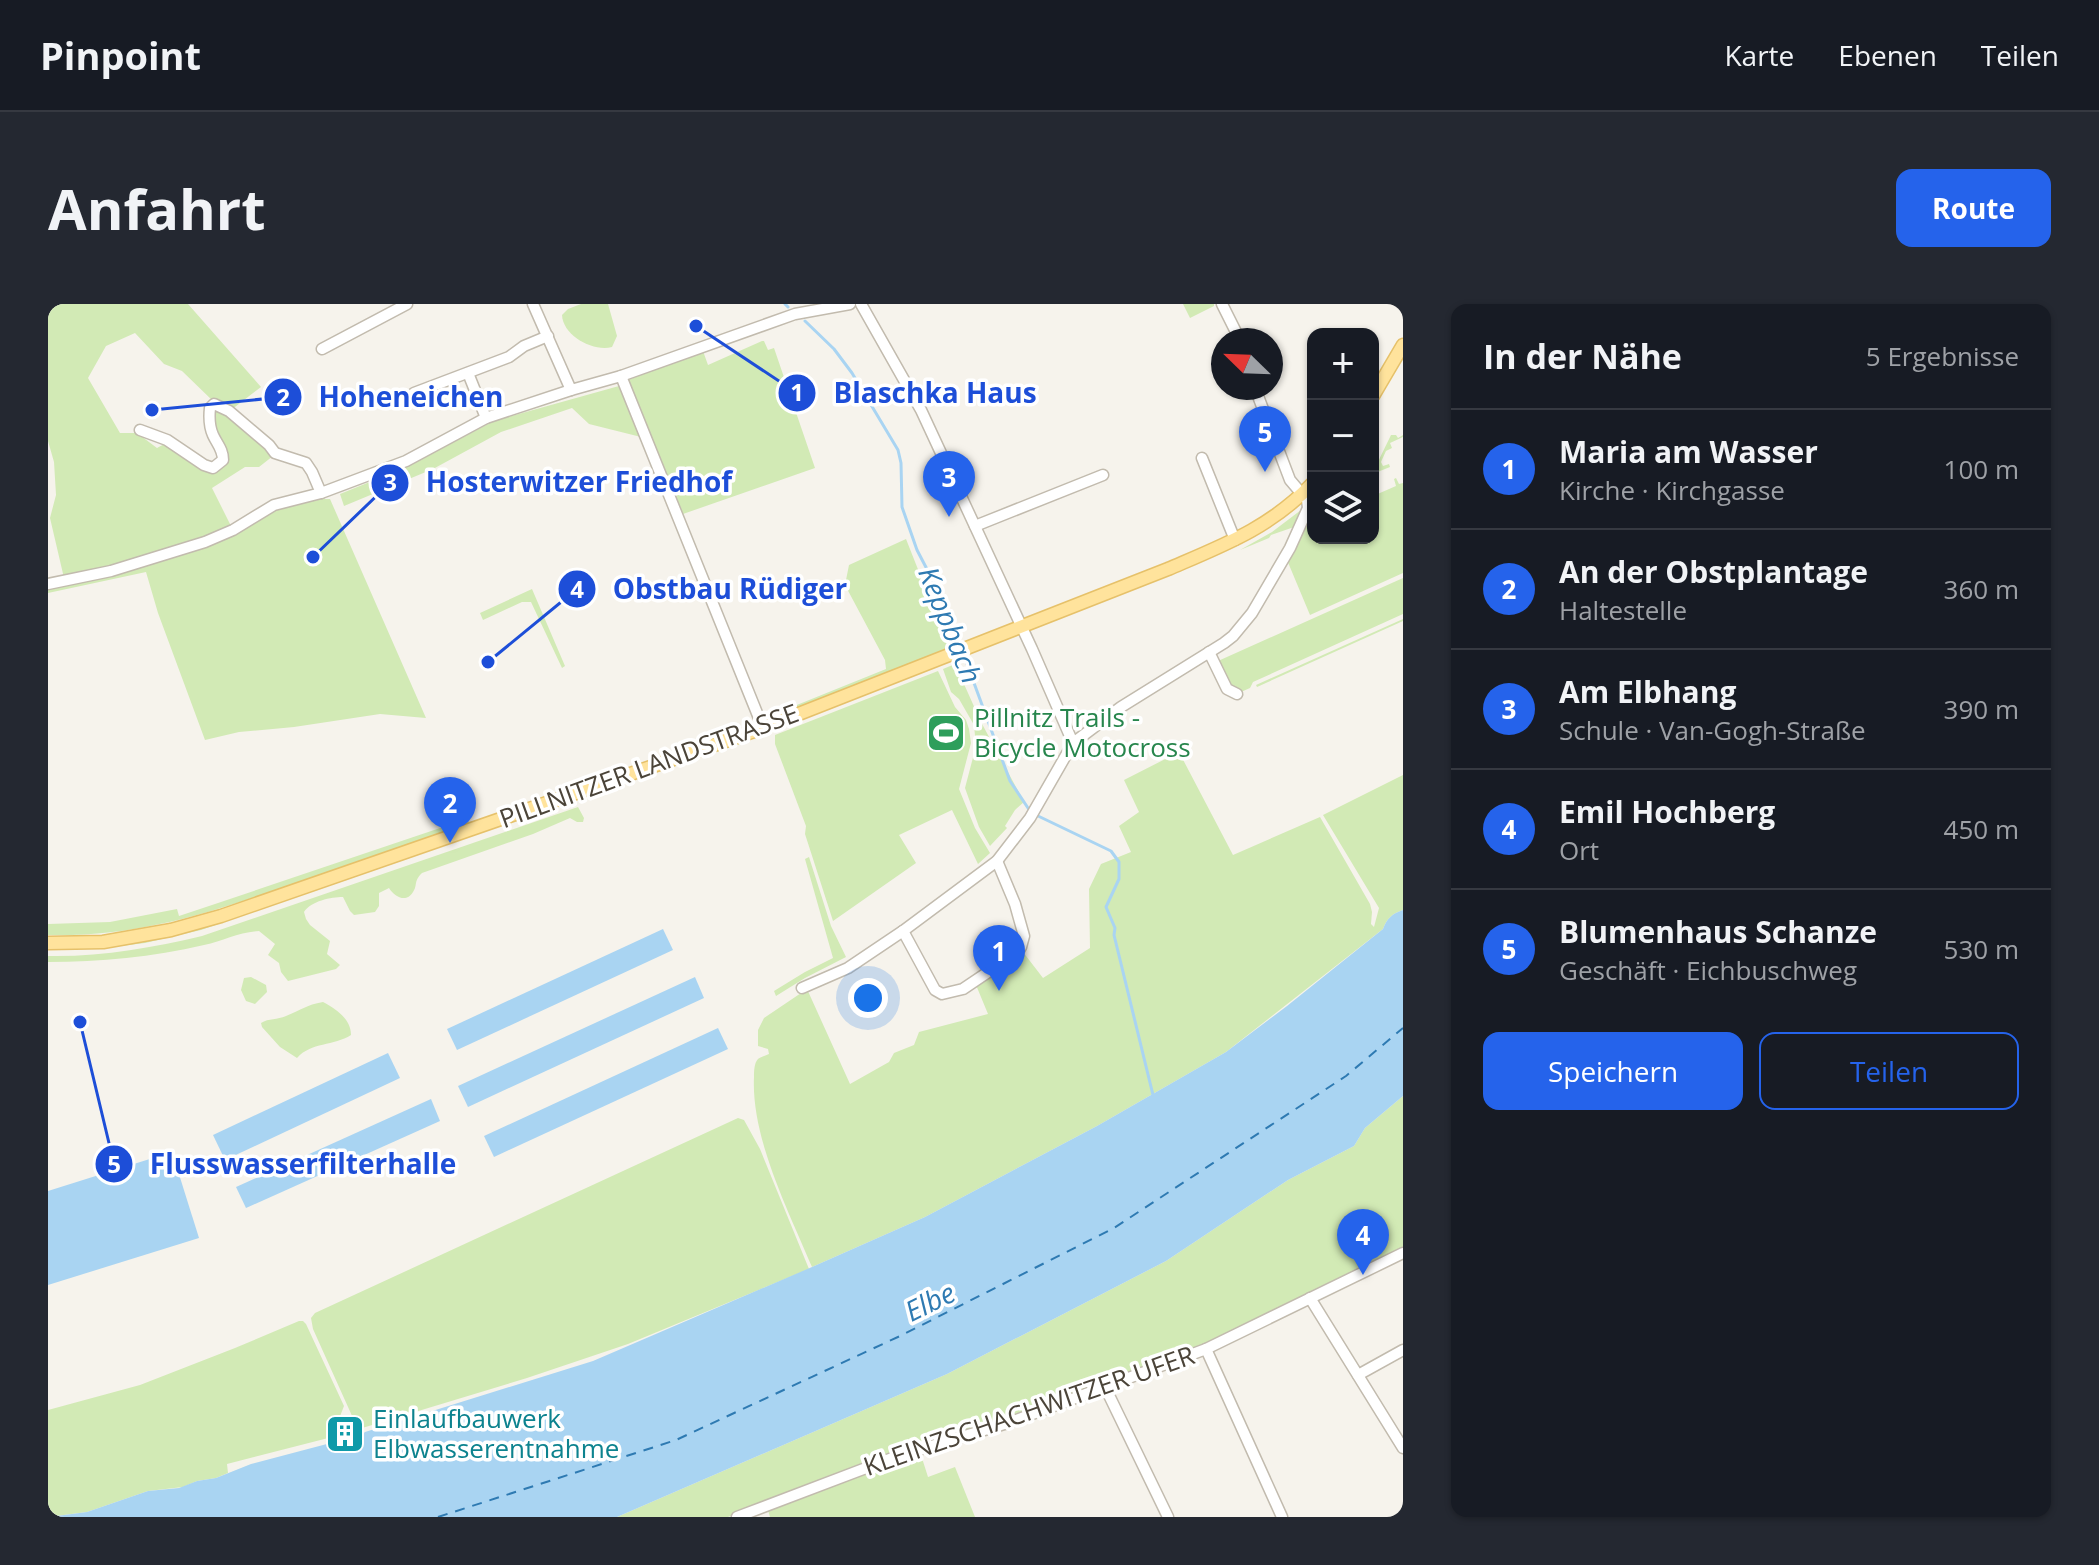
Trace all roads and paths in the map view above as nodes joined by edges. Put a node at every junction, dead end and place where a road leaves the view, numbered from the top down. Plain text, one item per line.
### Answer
1 (407, 304) edge
2 (533, 304) edge
3 (850, 304) edge
4 (861, 304) edge
5 (1222, 304) edge
6 (793, 309) edge
7 (1234, 328) edge
8 (548, 336) junction
9 (1403, 345) edge
10 (322, 349) dead end
11 (468, 373) junction
12 (621, 376) junction
13 (1379, 386) edge
14 (571, 390) junction
15 (414, 393) dead end
16 (1260, 400) edge
17 (486, 418) junction
18 (140, 430) dead end
19 (1202, 458) dead end
20 (1103, 475) dead end
21 (1307, 489) edge
22 (321, 493) junction
23 (1302, 494) junction
24 (975, 526) junction
25 (1235, 540) junction
26 (48, 584) edge
27 (1021, 627) junction
28 (1209, 652) junction
29 (1237, 694) dead end
30 (763, 728) junction
31 (1073, 743) junction
32 (997, 861) junction
33 (903, 931) junction
34 (48, 943) edge
35 (802, 988) dead end
36 (1403, 1253) edge
37 (1310, 1298) junction
38 (1206, 1349) junction
39 (1403, 1350) edge
40 (1358, 1375) junction
41 (1105, 1387) junction
42 (1400, 1435) edge
43 (1403, 1448) edge
44 (737, 1517) edge
45 (1168, 1517) edge
46 (1282, 1517) edge

1 - 10 street
2 - 8 street
3 - 6 street
4 - 24 street
5 - 7 street
6 - 12 street
8 - 11 street
8 - 14 street
9 - 13 main road
11 - 15 street
11 - 17 street
12 - 14 street
12 - 30 street
14 - 17 street
16 - 23 street
17 - 22 street
18 - 22 street
19 - 25 street
20 - 24 street
21 - 23 main road, PILLNITZER LANDSTRASSE
22 - 26 street
23 - 25 main road, PILLNITZER LANDSTRASSE
23 - 28 street
24 - 27 street
25 - 27 main road, PILLNITZER LANDSTRASSE
27 - 30 main road, PILLNITZER LANDSTRASSE
27 - 31 street
28 - 29 street
28 - 31 street
30 - 34 main road, PILLNITZER LANDSTRASSE
31 - 32 street
32 - 33 street
32 - 33 street
33 - 35 street
36 - 37 street, KLEINZSCHACHWITZER UFER
37 - 38 street, KLEINZSCHACHWITZER UFER
37 - 40 street
38 - 41 street, KLEINZSCHACHWITZER UFER
38 - 46 street
39 - 40 street
40 - 42 street
41 - 44 street, KLEINZSCHACHWITZER UFER
41 - 45 street
42 - 43 street

